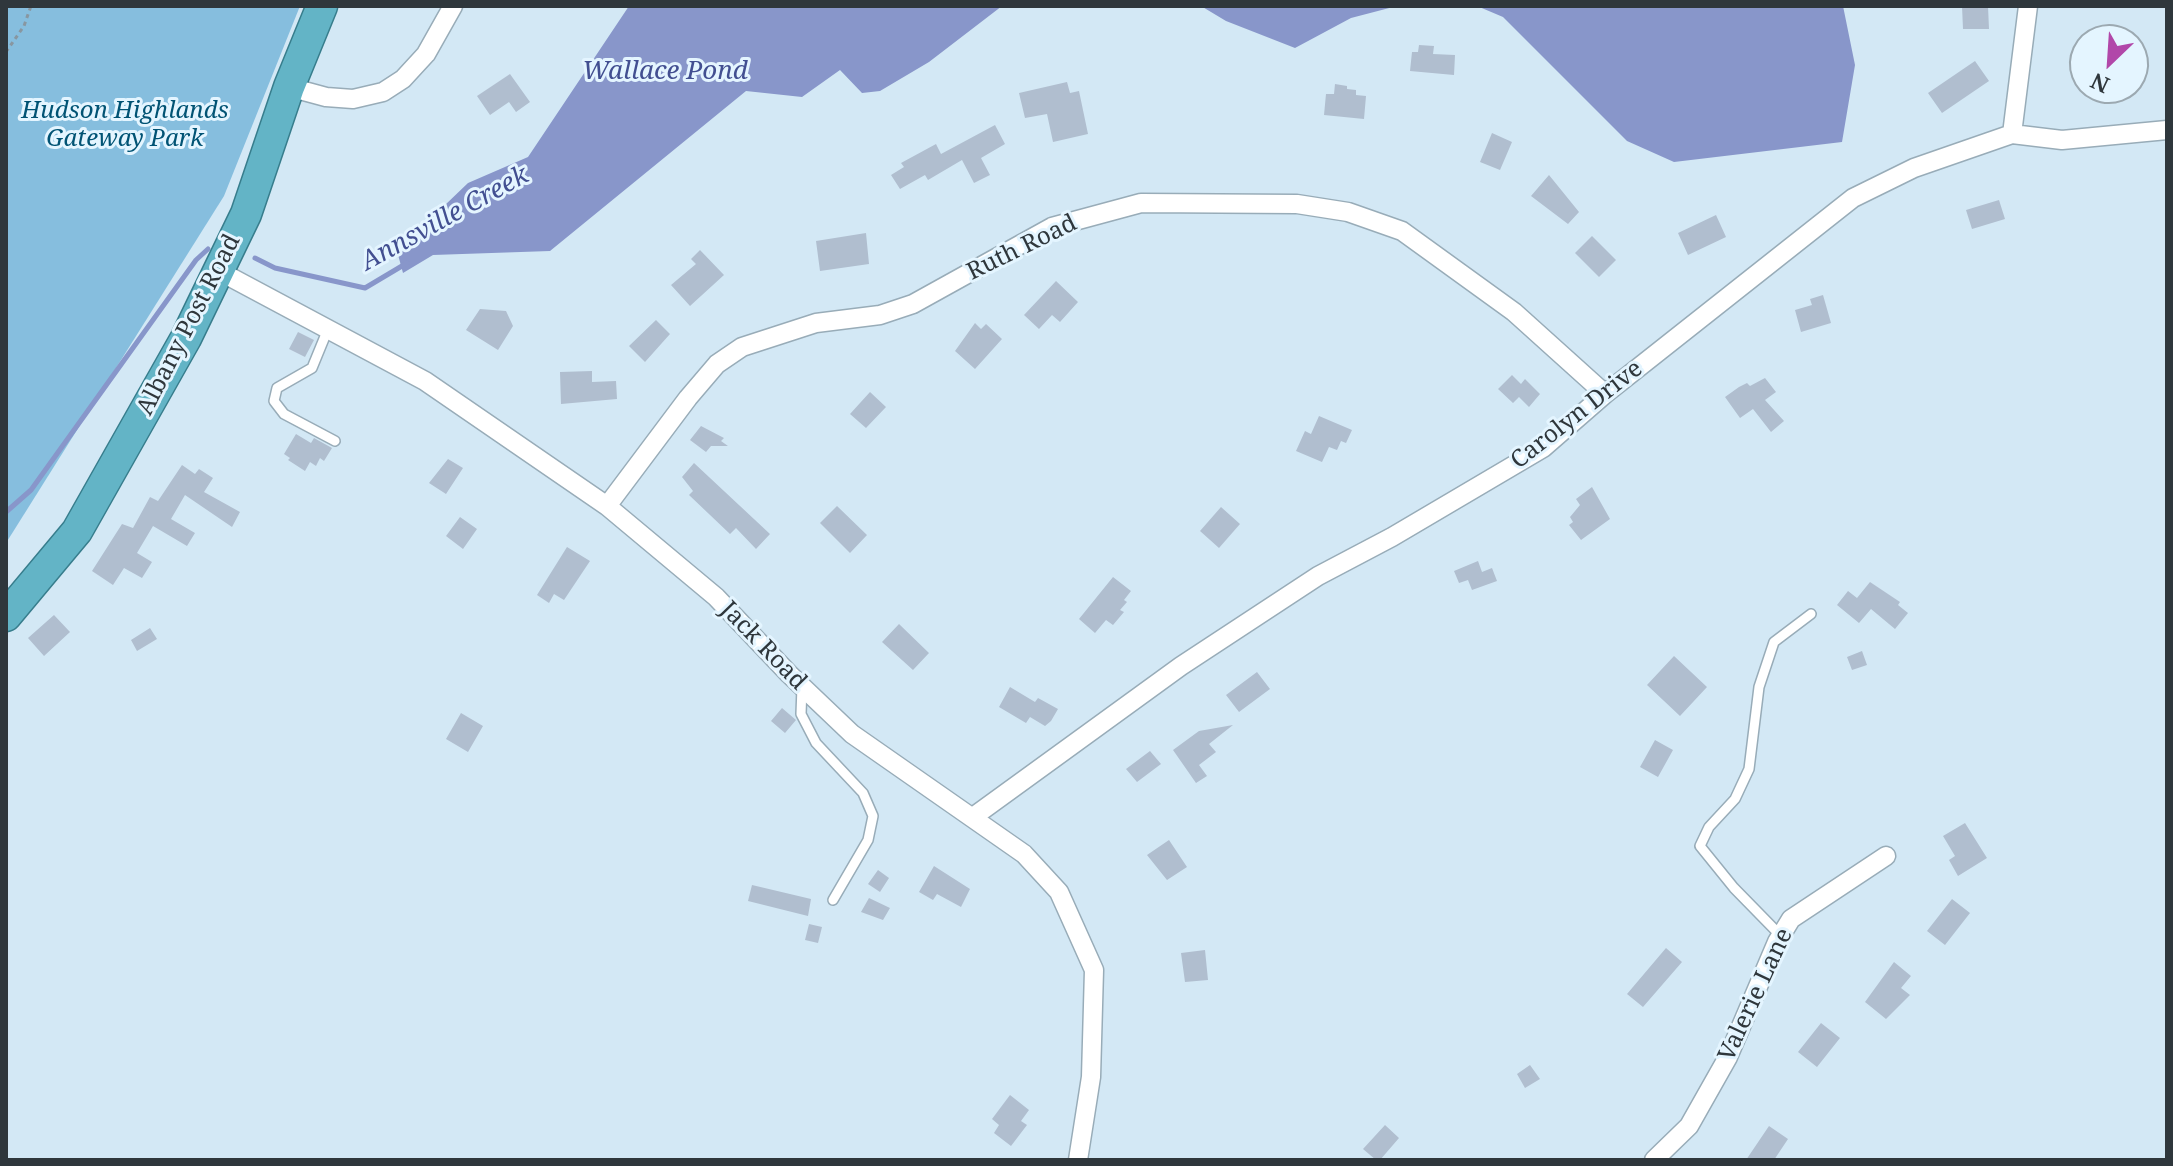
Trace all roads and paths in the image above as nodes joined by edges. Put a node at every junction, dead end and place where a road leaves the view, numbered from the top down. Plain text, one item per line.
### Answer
1 (31, 6) edge
2 (322, 6) edge
3 (453, 6) edge
4 (2028, 6) edge
5 (6, 52) edge
6 (289, 87) junction
7 (2167, 130) edge
8 (2012, 134) junction
9 (219, 271) junction
10 (328, 329) junction
11 (1605, 394) junction
12 (335, 441) dead end
13 (607, 506) junction
14 (1811, 614) dead end
15 (6, 616) edge
16 (802, 687) junction
17 (973, 817) junction
18 (1886, 856) dead end
19 (833, 900) dead end
20 (1781, 936) junction
21 (1078, 1160) edge
22 (1654, 1160) edge

1 - 5 path
2 - 6 highway, Albany Post Road
3 - 6 street
4 - 8 street
6 - 9 highway, Albany Post Road
7 - 8 street, Carolyn Drive
8 - 11 street, Carolyn Drive
9 - 10 street, Jack Road
9 - 15 highway, Albany Post Road
10 - 12 lane
10 - 13 street, Jack Road
11 - 13 street, Ruth Road
11 - 17 street, Carolyn Drive
13 - 16 street, Jack Road
14 - 20 lane
16 - 17 street, Jack Road
16 - 19 lane
17 - 21 street, Jack Road
18 - 20 street, Valerie Lane
20 - 22 street, Valerie Lane

